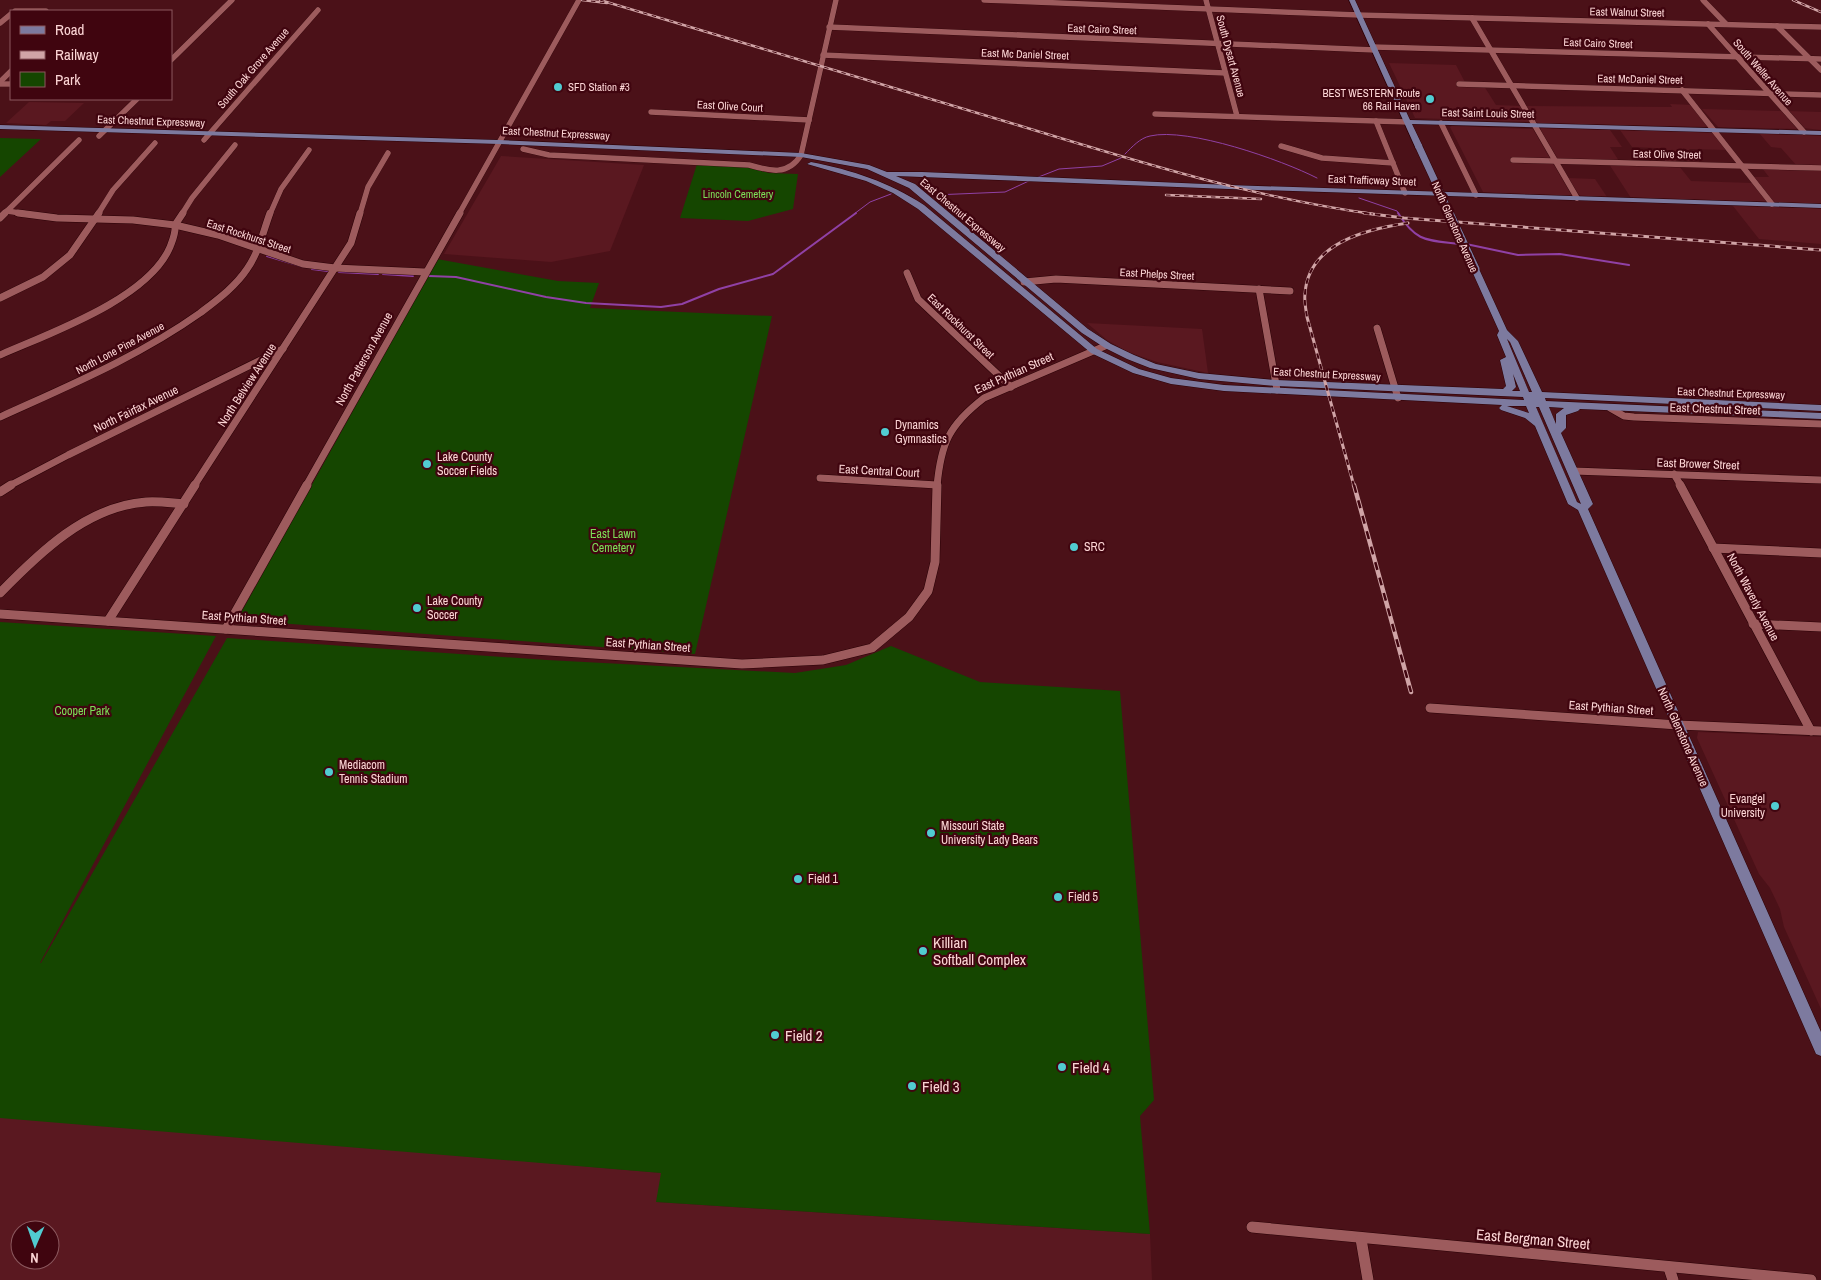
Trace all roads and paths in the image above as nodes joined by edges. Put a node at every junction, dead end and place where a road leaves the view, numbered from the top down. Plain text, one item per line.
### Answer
1 (232, 0) edge
2 (579, 0) edge
3 (836, 0) edge
4 (984, 0) edge
5 (1206, 0) edge
6 (1352, 0) edge
7 (1704, 0) edge
8 (1208, 9) junction
9 (318, 10) dead end
10 (10, 15) edge
11 (1359, 15) junction
12 (1472, 18) junction
13 (0, 23) edge
14 (1708, 24) junction
15 (1726, 24) junction
16 (1777, 26) junction
17 (829, 27) junction
18 (1821, 27) edge
19 (1218, 44) junction
20 (1374, 48) junction
21 (1490, 50) junction
22 (823, 55) junction
23 (1737, 57) junction
24 (1810, 58) junction
25 (172, 59) edge
26 (1821, 59) edge
27 (1821, 70) edge
28 (10, 71) edge
29 (1225, 73) junction
30 (0, 83) edge
31 (1459, 84) dead end
32 (1511, 86) junction
33 (1682, 90) junction
34 (1768, 93) junction
35 (1821, 94) edge
36 (136, 100) edge
37 (651, 112) dead end
38 (1155, 114) dead end
39 (1237, 116) junction
40 (809, 120) junction
41 (1376, 121) junction
42 (1408, 122) junction
43 (1441, 123) junction
44 (1534, 125) junction
45 (0, 126) edge
46 (1714, 130) junction
47 (0, 132) edge
48 (1804, 132) junction
49 (102, 133) junction
50 (1821, 133) edge
51 (206, 137) junction
52 (79, 140) dead end
53 (155, 143) dead end
54 (497, 144) junction
55 (235, 145) dead end
56 (1281, 146) dead end
57 (309, 150) dead end
58 (388, 153) dead end
59 (799, 158) junction
60 (1513, 160) dead end
61 (1555, 161) junction
62 (1393, 163) junction
63 (1742, 166) junction
64 (869, 167) junction
65 (1821, 168) edge
66 (849, 172) junction
67 (885, 174) junction
68 (922, 174) junction
69 (912, 186) junction
70 (1405, 192) junction
71 (1476, 195) junction
72 (1577, 198) junction
73 (1772, 204) junction
74 (1821, 206) edge
75 (8, 210) junction
76 (0, 218) edge
77 (93, 219) junction
78 (175, 225) junction
79 (258, 250) junction
80 (336, 268) junction
81 (425, 272) junction
82 (907, 273) dead end
83 (1024, 282) junction
84 (1259, 290) junction
85 (1290, 291) dead end
86 (0, 298) edge
87 (1377, 328) dead end
88 (1503, 336) junction
89 (1105, 346) junction
90 (283, 348) junction
91 (1094, 351) junction
92 (0, 355) edge
93 (1530, 376) junction
94 (1011, 387) junction
95 (1277, 387) junction
96 (1396, 393) junction
97 (1492, 394) junction
98 (1528, 400) junction
99 (1542, 401) junction
100 (1685, 403) junction
101 (1594, 407) junction
102 (1610, 408) junction
103 (1821, 408) edge
104 (1821, 416) edge
105 (0, 417) edge
106 (1821, 424) edge
107 (1539, 426) junction
108 (1556, 432) junction
109 (1574, 471) junction
110 (1674, 474) junction
111 (820, 478) dead end
112 (1821, 480) edge
113 (16, 482) junction
114 (937, 485) junction
115 (0, 487) edge
116 (0, 492) edge
117 (184, 504) junction
118 (1582, 508) junction
119 (1713, 548) junction
120 (1821, 553) edge
121 (0, 593) edge
122 (0, 614) edge
123 (108, 621) junction
124 (1753, 624) junction
125 (1821, 627) edge
126 (226, 629) junction
127 (1430, 708) dead end
128 (1678, 724) junction
129 (1816, 731) edge
130 (1821, 1049) edge
131 (1252, 1227) dead end
132 (1361, 1239) junction
133 (1671, 1274) edge
134 (1368, 1280) edge
135 (1810, 1280) edge

1 - 25 street
2 - 54 street, North Patterson Avenue
3 - 17 street
4 - 8 street, East Walnut Street
5 - 8 street, South Dysart Avenue
6 - 11 main road, North Glenstone Avenue
7 - 15 street, South Weller Avenue
8 - 11 street, East Walnut Street
8 - 19 street, South Dysart Avenue
9 - 51 street, South Oak Grove Avenue
10 - 13 street
11 - 12 street, East Walnut Street
11 - 20 main road, North Glenstone Avenue
12 - 14 street, East Walnut Street
12 - 21 street
14 - 15 street, East Walnut Street
14 - 23 street, South Weller Avenue
15 - 16 street, East Walnut Street
16 - 18 street, East Walnut Street
16 - 24 street
17 - 19 street, East Cairo Street
17 - 22 street
19 - 20 street, East Cairo Street
19 - 29 street, South Dysart Avenue
20 - 21 street, East Cairo Street
20 - 42 main road, North Glenstone Avenue
21 - 23 street, East Cairo Street
21 - 32 street
22 - 29 street, East Mc Daniel Street
22 - 40 street
23 - 24 street, East Cairo Street
23 - 34 street, South Weller Avenue
24 - 26 street, East Cairo Street
24 - 27 street
28 - 30 street
29 - 39 street, South Dysart Avenue
31 - 32 street, East McDaniel Street
32 - 33 street, East McDaniel Street
32 - 44 street
33 - 34 street, East McDaniel Street
33 - 46 street
34 - 35 street, East McDaniel Street
34 - 48 street, South Weller Avenue
36 - 49 street
37 - 40 street, East Olive Court
38 - 39 street, East Saint Louis Street
39 - 41 street, East Saint Louis Street
40 - 59 street
41 - 42 street, East Saint Louis Street
41 - 62 street
42 - 43 main road, East Saint Louis Street
42 - 88 main road, North Glenstone Avenue, bridge
43 - 44 main road, East Saint Louis Street
43 - 71 street
44 - 46 main road, East Saint Louis Street
44 - 61 street
45 - 49 main road, East Chestnut Expressway
46 - 48 main road, East Saint Louis Street
46 - 63 street
47 - 49 main road, East Chestnut Expressway
48 - 50 main road, East Saint Louis Street
49 - 51 main road, East Chestnut Expressway
51 - 54 main road, East Chestnut Expressway
52 - 75 street
53 - 77 street
54 - 59 main road, East Chestnut Expressway
54 - 59 main road, East Chestnut Expressway
54 - 81 street, North Patterson Avenue
55 - 78 street
56 - 62 street
57 - 79 street, North Lone Pine Avenue
58 - 80 street, North Belview Avenue
59 - 64 main road, East Chestnut Expressway
59 - 66 main road, East Chestnut Expressway
60 - 61 street, East Olive Street
61 - 63 street, East Olive Street
61 - 72 street
62 - 70 street
63 - 65 street, East Olive Street
63 - 73 street
64 - 67 main road, East Chestnut Expressway
64 - 68 main road, East Trafficway Street
66 - 67 main road, East Trafficway Street
66 - 91 main road, East Chestnut Expressway
67 - 68 main road, East Trafficway Street
67 - 69 main road, East Chestnut Expressway
68 - 69 main road
68 - 70 main road, East Trafficway Street
69 - 83 main road, East Chestnut Expressway
70 - 71 main road, East Trafficway Street
71 - 72 main road, East Trafficway Street
72 - 73 main road, East Trafficway Street
73 - 74 main road, East Trafficway Street
75 - 76 street
75 - 77 street, East Rockhurst Street
77 - 78 street, East Rockhurst Street
77 - 86 street
78 - 79 street, East Rockhurst Street
78 - 92 street
79 - 80 street, East Rockhurst Street
79 - 105 street, North Lone Pine Avenue
80 - 81 street, East Rockhurst Street
80 - 90 street, North Belview Avenue
81 - 126 street, North Patterson Avenue
82 - 94 street, East Rockhurst Street
83 - 84 street, East Phelps Street
83 - 89 main road, East Chestnut Expressway
84 - 85 street, East Phelps Street
84 - 95 street
87 - 96 street
88 - 93 main road, North Glenstone Avenue
88 - 97 main road
88 - 98 main road, North Glenstone Avenue
89 - 91 street, East Pythian Street
89 - 95 main road, East Chestnut Expressway
90 - 113 street, North Fairfax Avenue
90 - 117 street, North Belview Avenue
91 - 94 street, East Pythian Street
91 - 95 main road, East Chestnut Expressway
93 - 99 main road, North Glenstone Avenue
93 - 100 main road
94 - 114 street, East Pythian Street
95 - 96 main road, East Chestnut Expressway
96 - 97 main road, East Chestnut Expressway
96 - 98 main road, East Chestnut Expressway
96 - 107 main road
97 - 98 main road, East Chestnut Expressway
98 - 99 main road, East Chestnut Expressway
98 - 107 main road, North Glenstone Avenue
99 - 100 main road, East Chestnut Expressway
99 - 101 main road, East Chestnut Expressway
99 - 108 main road, North Glenstone Avenue
100 - 103 main road, East Chestnut Expressway
101 - 102 main road, East Chestnut Expressway
101 - 108 main road
102 - 104 main road, East Chestnut Expressway
102 - 106 street, East Chestnut Street
107 - 118 main road, North Glenstone Avenue
108 - 109 main road, North Glenstone Avenue
109 - 110 street, East Brower Street
109 - 118 main road, North Glenstone Avenue
110 - 112 street, East Brower Street
110 - 119 street, North Waverly Avenue
111 - 114 street, East Central Court
113 - 115 street
113 - 116 street, North Fairfax Avenue
114 - 126 street, East Pythian Street
117 - 121 street
117 - 123 street, North Belview Avenue
118 - 128 main road, North Glenstone Avenue
119 - 120 street
119 - 124 street, North Waverly Avenue
122 - 123 street, East Pythian Street
123 - 126 street, East Pythian Street
124 - 125 street
124 - 129 street, North Waverly Avenue
127 - 128 street, East Pythian Street
128 - 129 street, East Pythian Street
128 - 130 main road, North Glenstone Avenue
131 - 132 street, East Bergman Street
132 - 133 street, East Bergman Street
132 - 134 street
133 - 135 street, East Bergman Street

